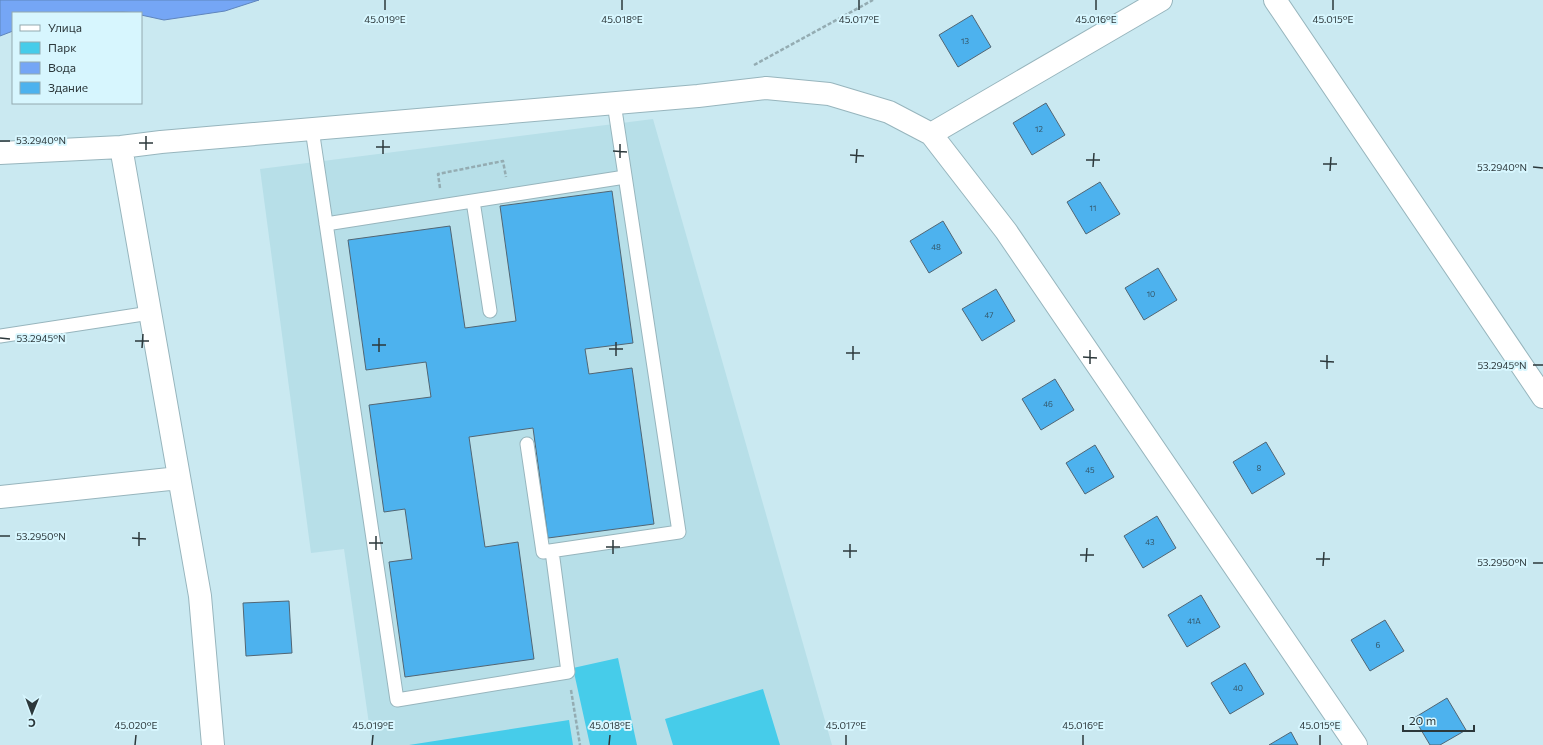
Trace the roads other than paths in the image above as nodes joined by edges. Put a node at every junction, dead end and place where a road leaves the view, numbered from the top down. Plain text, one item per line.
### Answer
1 (1161, 0) edge
2 (1275, 0) edge
3 (614, 104) junction
4 (312, 129) junction
5 (931, 134) junction
6 (121, 148) junction
7 (0, 153) edge
8 (625, 177) junction
9 (473, 201) junction
10 (326, 224) junction
11 (490, 311) dead end
12 (150, 313) junction
13 (0, 336) edge
14 (1543, 397) edge
15 (527, 444) dead end
16 (179, 478) junction
17 (0, 497) edge
18 (552, 551) junction
19 (213, 745) edge
20 (1356, 745) edge

1 - 5 street
2 - 14 street
3 - 4 street
3 - 5 street
3 - 8 lane
4 - 6 street
4 - 10 lane
5 - 20 street
6 - 7 street
6 - 12 street
8 - 9 lane
8 - 18 lane
9 - 10 lane
9 - 11 lane
10 - 18 lane
12 - 13 lane
12 - 16 street
15 - 18 lane
16 - 17 street
16 - 19 street

